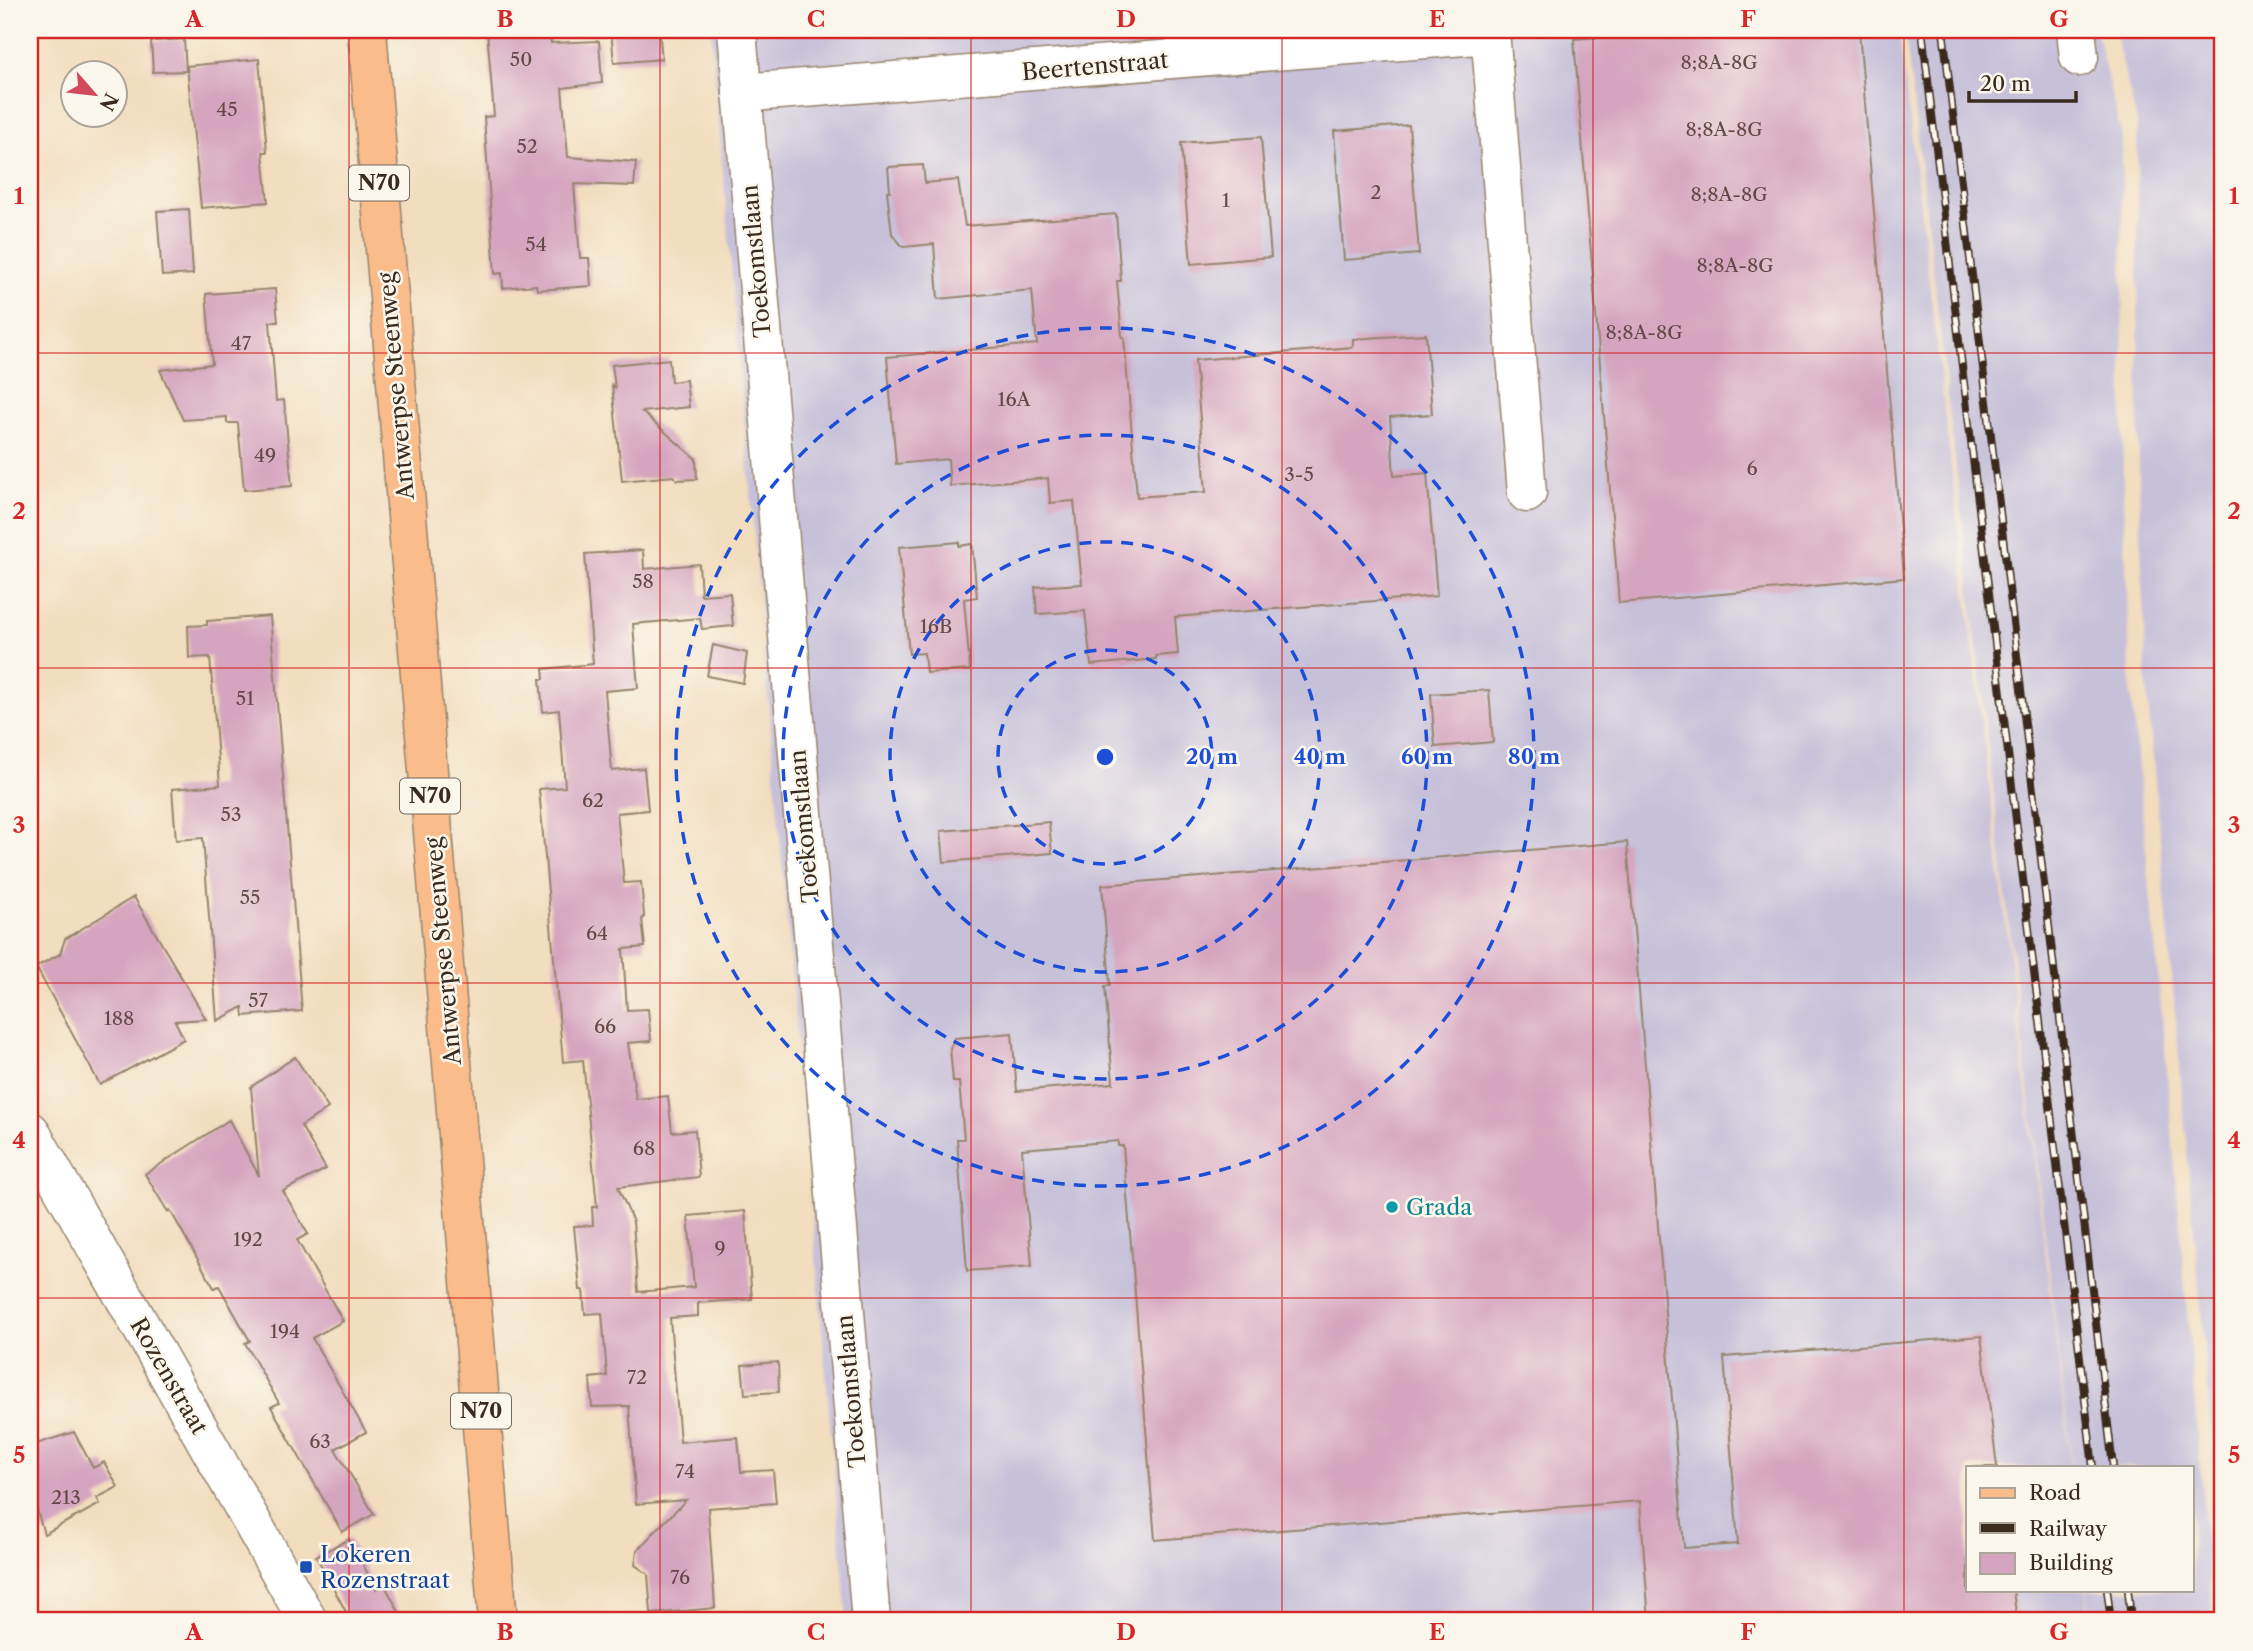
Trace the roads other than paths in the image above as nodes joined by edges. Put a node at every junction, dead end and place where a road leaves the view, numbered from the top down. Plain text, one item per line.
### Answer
1 (367, 30) edge
2 (737, 30) edge
3 (1490, 32) edge
4 (742, 93) junction
5 (1527, 493) dead end
6 (30, 1131) edge
7 (309, 1621) edge
8 (498, 1621) edge
9 (871, 1621) edge

1 - 8 main road, Antwerpse Steenweg / N70
2 - 4 street, Toekomstlaan
3 - 4 street, Beertenstraat
3 - 5 street, Beertenstraat
4 - 9 street, Toekomstlaan
6 - 7 street, Rozenstraat

